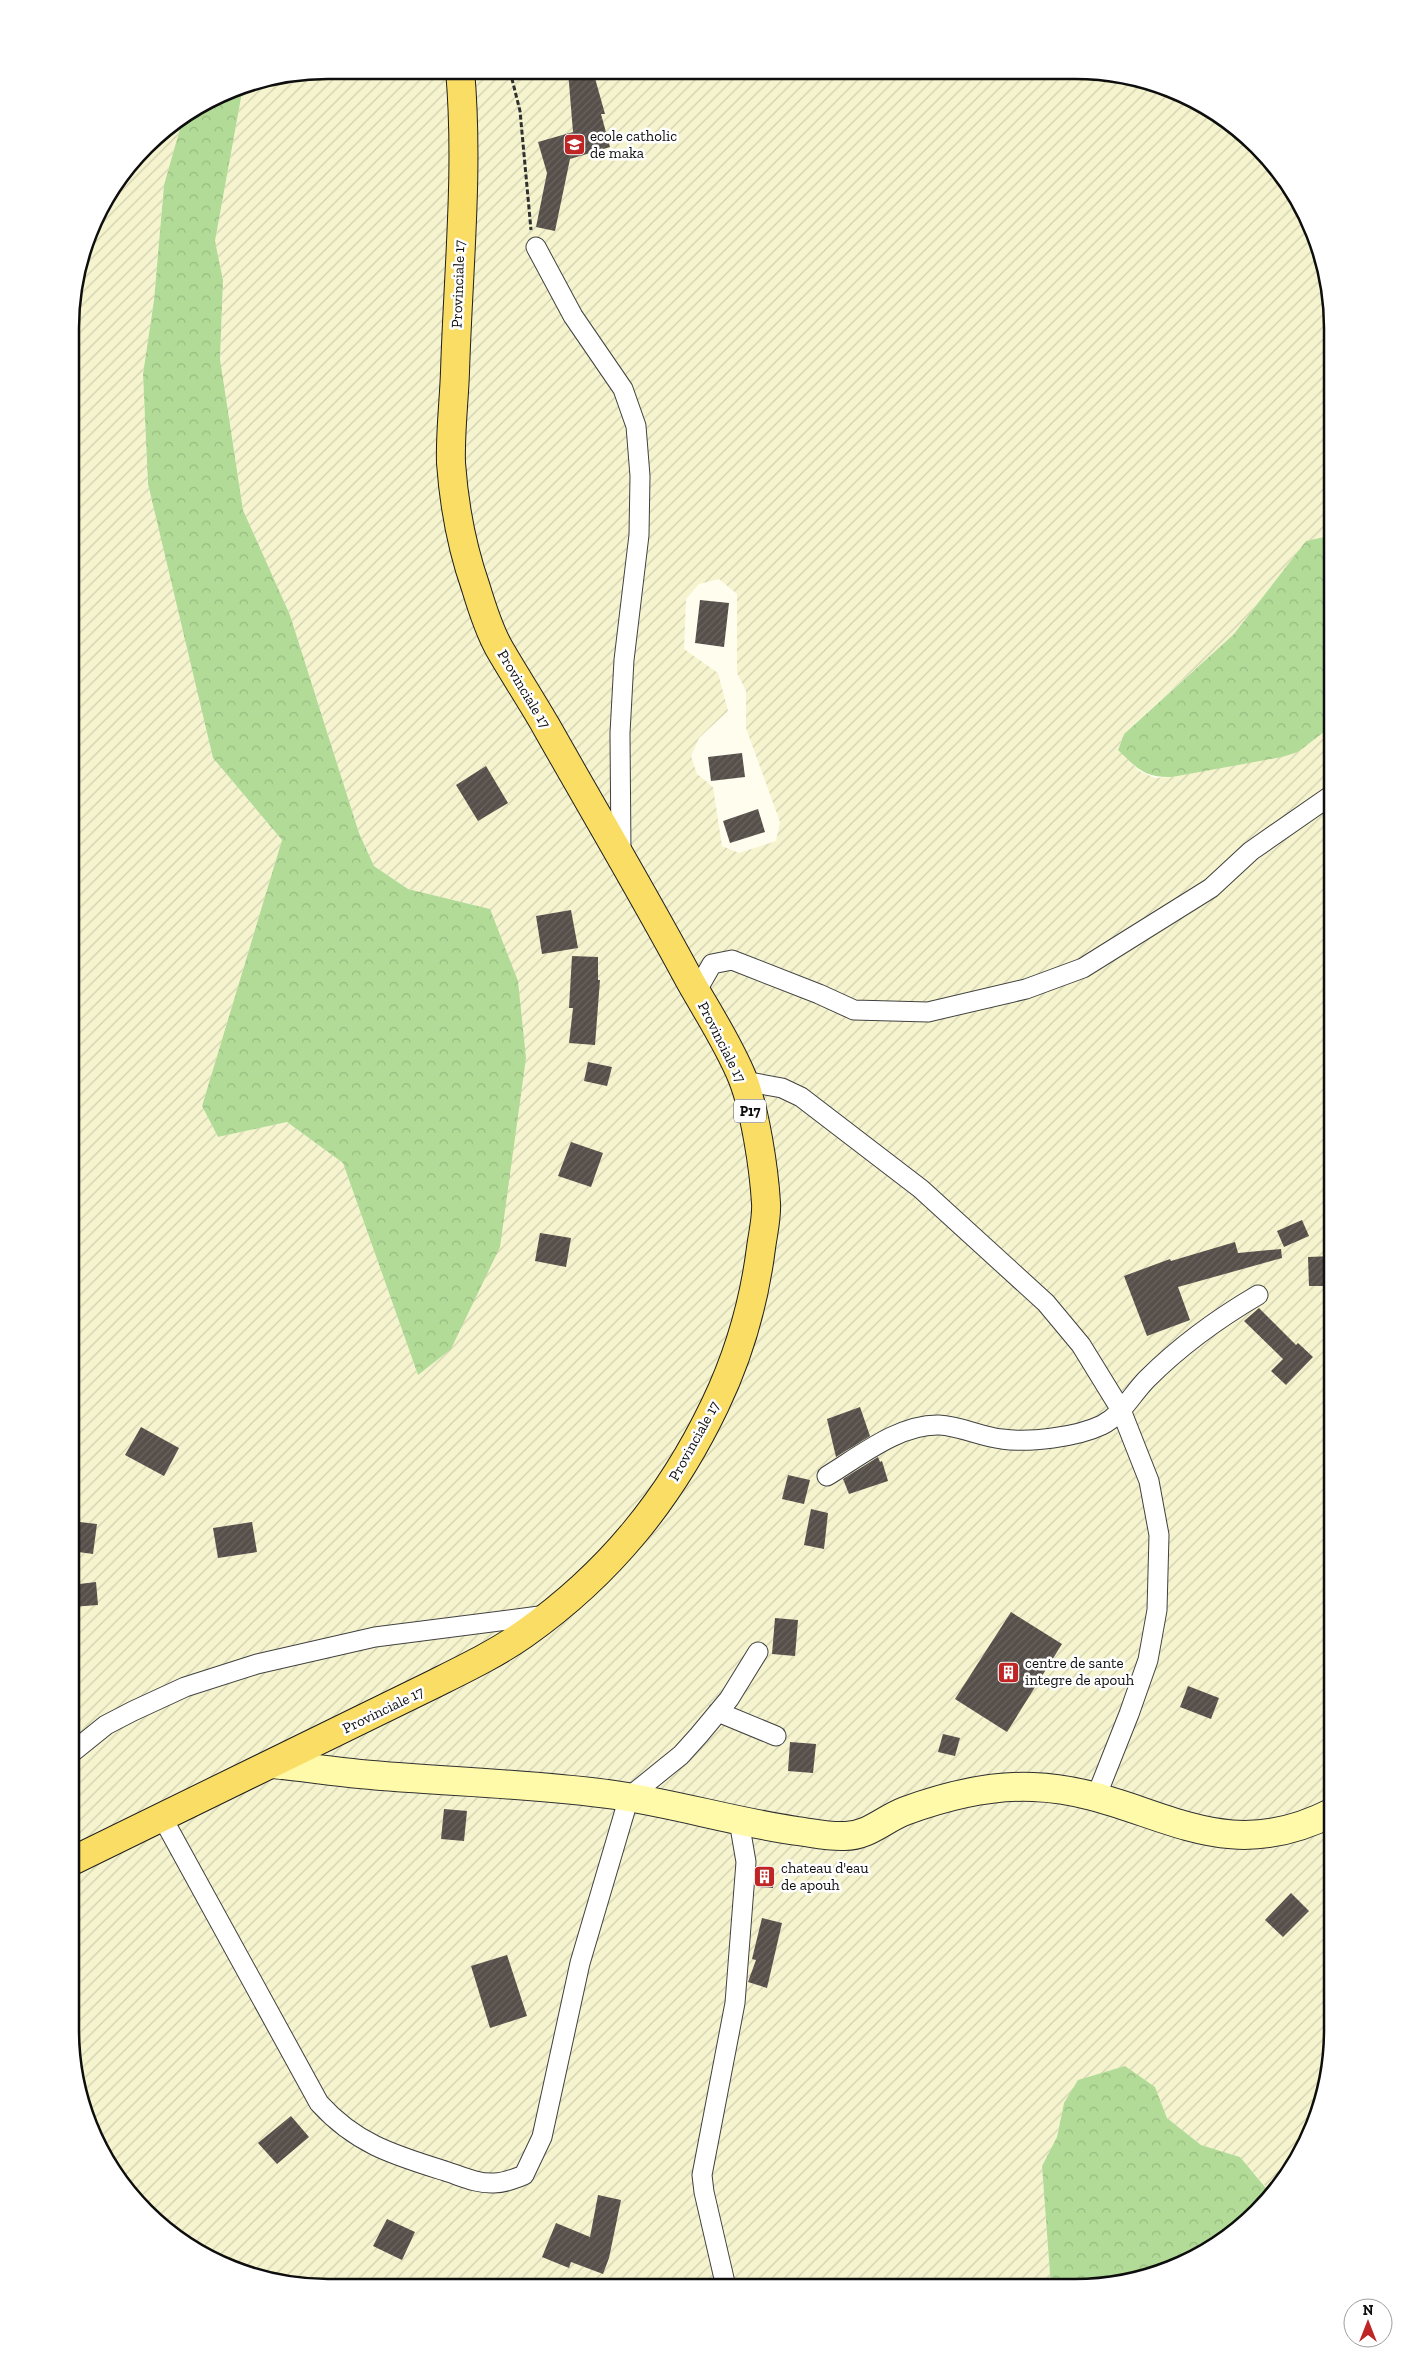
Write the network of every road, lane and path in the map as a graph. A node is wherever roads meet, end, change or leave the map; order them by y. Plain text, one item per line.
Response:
1 (461, 79) edge
2 (512, 79) edge
3 (536, 247) joint
4 (1324, 800) edge
5 (621, 855) junction
6 (696, 992) junction
7 (744, 1081) junction
8 (1258, 1295) dead end
9 (1121, 1410) junction
10 (827, 1476) dead end
11 (549, 1614) junction
12 (758, 1652) dead end
13 (718, 1712) junction
14 (776, 1736) dead end
15 (79, 1747) edge
16 (273, 1764) junction
17 (1096, 1797) junction
18 (629, 1798) junction
19 (1324, 1816) edge
20 (162, 1817) junction
21 (739, 1821) junction
22 (79, 1858) edge
23 (724, 2279) edge

1 - 5 main road, Provinciale 17 / P17
2 - 3 path
3 - 5 street
4 - 6 street
5 - 6 main road, Provinciale 17 / P17
6 - 7 main road, Provinciale 17 / P17
7 - 9 street
7 - 11 main road, Provinciale 17 / P17
8 - 9 street
9 - 10 street
9 - 17 street
11 - 15 street
11 - 16 main road, Provinciale 17 / P17
12 - 13 street
13 - 14 street
13 - 18 street
16 - 18 street
16 - 20 main road, Provinciale 17 / P17
17 - 19 street
17 - 21 street
18 - 20 street
18 - 21 street
20 - 22 main road, Provinciale 17 / P17
21 - 23 street

